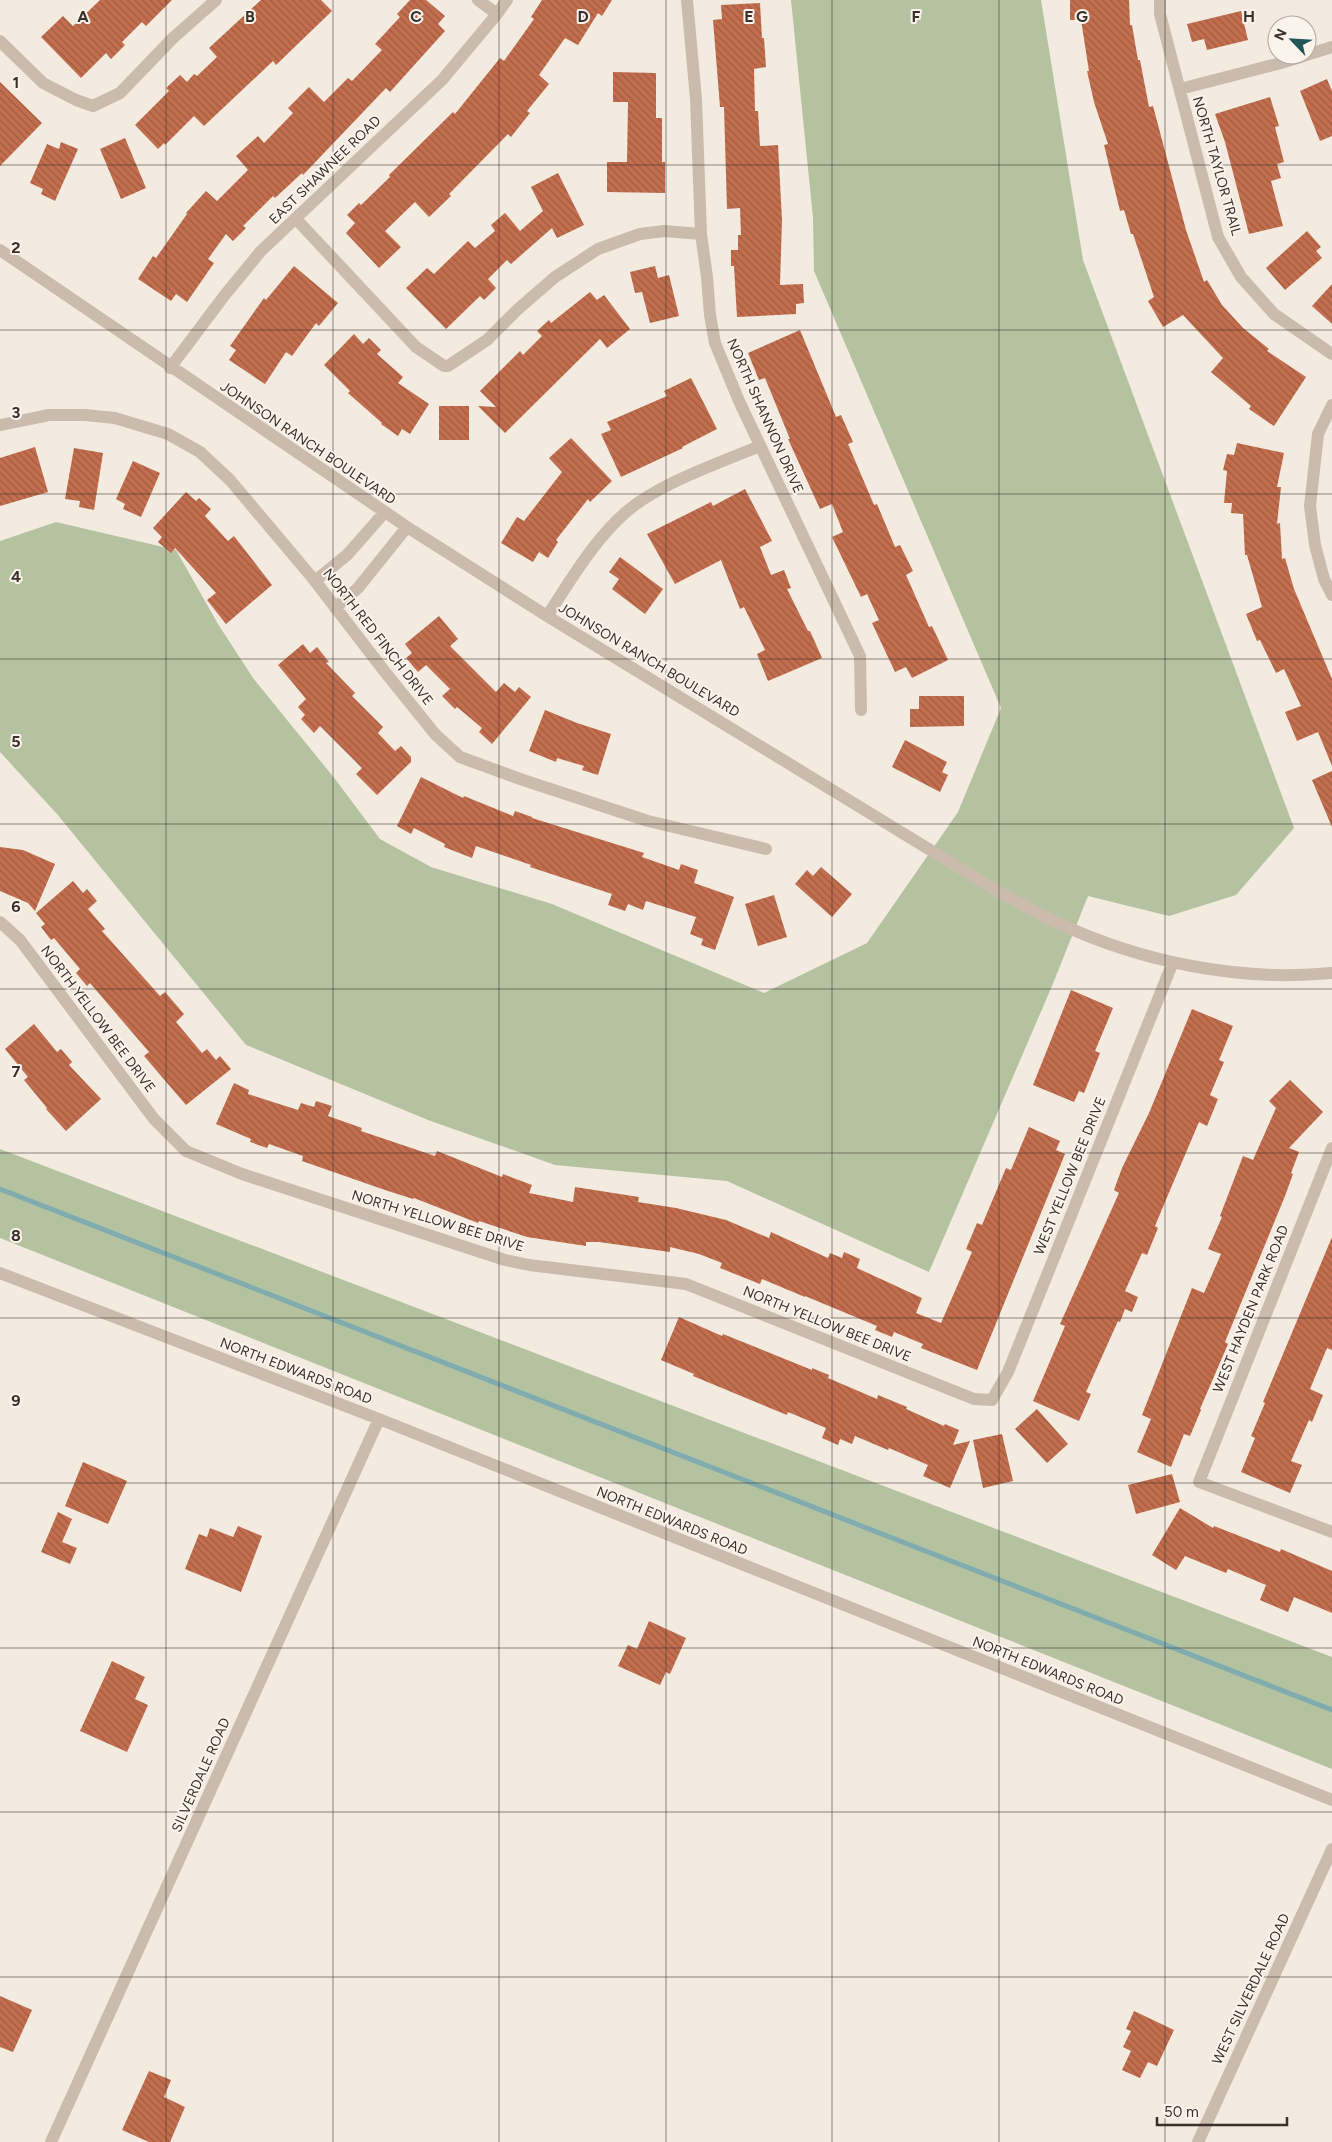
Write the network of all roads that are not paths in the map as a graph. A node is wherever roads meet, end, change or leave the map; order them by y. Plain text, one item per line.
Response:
1 (216, 0) edge
2 (478, 0) edge
3 (507, 0) edge
4 (687, 0) edge
5 (1160, 0) edge
6 (497, 14) junction
7 (0, 41) edge
8 (1332, 47) edge
9 (1180, 89) junction
10 (296, 219) junction
11 (701, 234) junction
12 (0, 250) edge
13 (1332, 354) edge
14 (170, 368) junction
15 (1332, 405) edge
16 (0, 425) edge
17 (760, 446) junction
18 (384, 513) junction
19 (407, 527) junction
20 (315, 581) junction
21 (1332, 595) edge
22 (335, 608) junction
23 (548, 616) junction
24 (861, 710) dead end
25 (766, 849) dead end
26 (0, 922) edge
27 (1173, 962) junction
28 (1332, 973) edge
29 (1332, 1148) edge
30 (0, 1273) edge
31 (992, 1400) joint
32 (379, 1420) junction
33 (1332, 1532) edge
34 (1332, 1800) edge
35 (1332, 1849) edge
36 (51, 2142) edge
37 (1198, 2142) edge

1 - 7 street
2 - 6 street
3 - 6 street, EAST SHAWNEE ROAD
4 - 11 street, NORTH SHANNON DRIVE
5 - 9 street, NORTH TAYLOR TRAIL
6 - 10 street, EAST SHAWNEE ROAD
8 - 9 street
9 - 13 street, NORTH TAYLOR TRAIL
10 - 11 street
10 - 14 street, EAST SHAWNEE ROAD
11 - 17 street, NORTH SHANNON DRIVE
12 - 14 street, JOHNSON RANCH BOULEVARD
14 - 18 street, JOHNSON RANCH BOULEVARD
15 - 21 street
16 - 20 street, NORTH RED FINCH DRIVE
17 - 23 street
17 - 24 street, NORTH SHANNON DRIVE
18 - 19 street, JOHNSON RANCH BOULEVARD
18 - 20 street
19 - 22 street
19 - 23 street, JOHNSON RANCH BOULEVARD
20 - 22 street, NORTH RED FINCH DRIVE
22 - 25 street, NORTH RED FINCH DRIVE
23 - 27 street, JOHNSON RANCH BOULEVARD
26 - 31 street, NORTH YELLOW BEE DRIVE
27 - 28 street, JOHNSON RANCH BOULEVARD
27 - 31 street, WEST YELLOW BEE DRIVE
29 - 33 street, WEST HAYDEN PARK ROAD
30 - 32 street, NORTH EDWARDS ROAD
32 - 34 street, NORTH EDWARDS ROAD
32 - 36 street, SILVERDALE ROAD
35 - 37 street, WEST SILVERDALE ROAD

